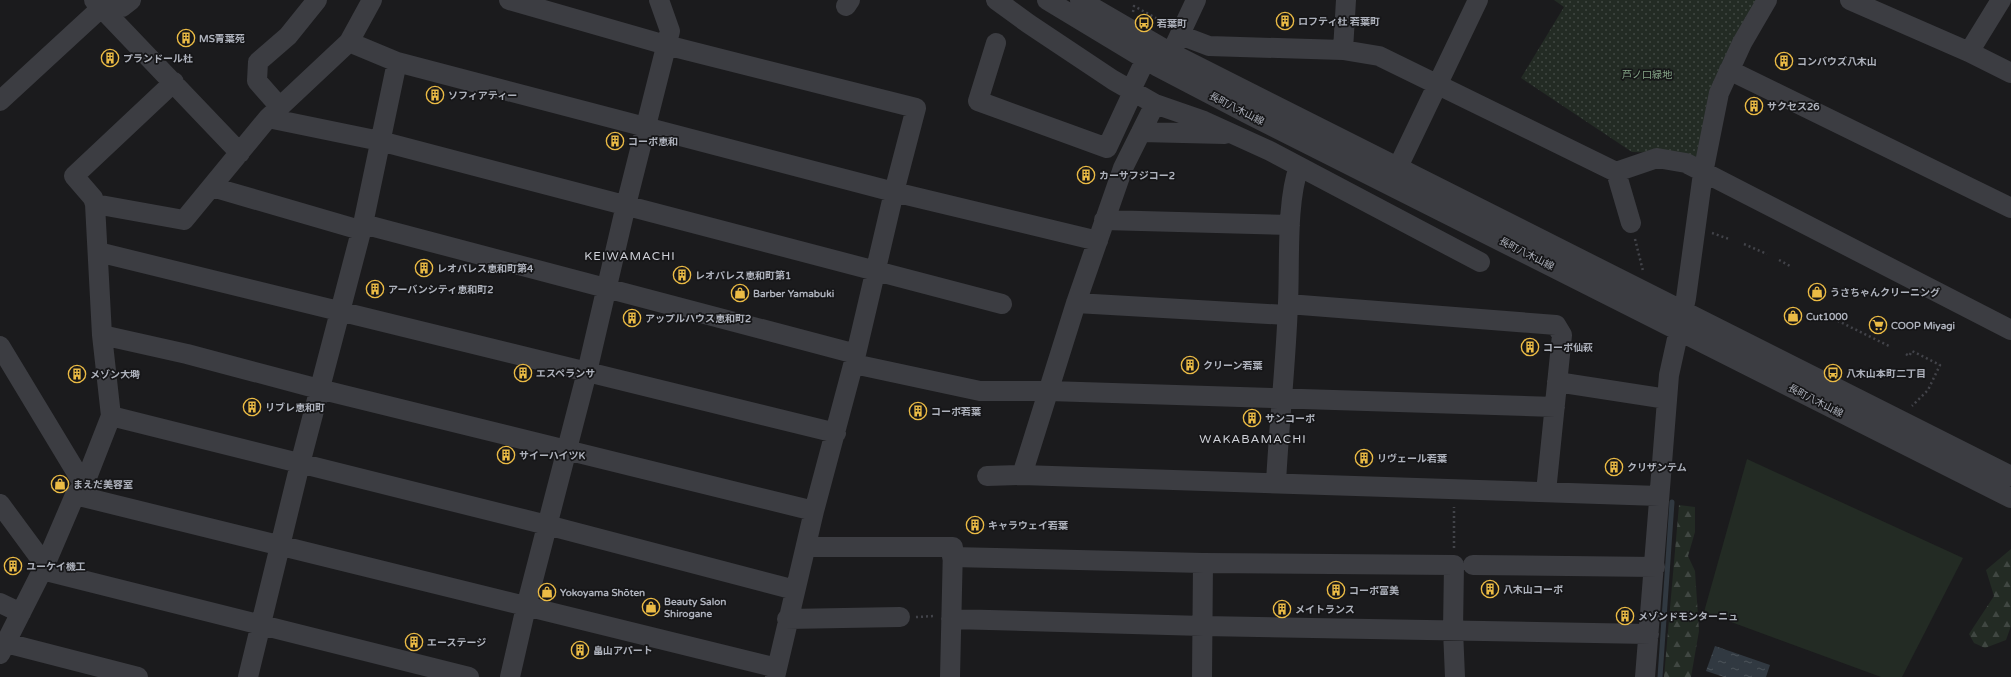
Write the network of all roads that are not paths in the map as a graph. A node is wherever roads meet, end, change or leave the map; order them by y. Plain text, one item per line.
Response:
1 (130, 0) edge
2 (317, 0) edge
3 (372, 0) edge
4 (509, 0) edge
5 (659, 0) edge
6 (996, 0) edge
7 (1047, 0) edge
8 (1080, 0) edge
9 (1196, 0) edge
10 (1346, 0) edge
11 (1478, 0) edge
12 (1768, 0) edge
13 (1850, 0) edge
14 (2001, 0) edge
15 (98, 4) edge
16 (1159, 30) road end
17 (1180, 34) junction
18 (349, 42) junction
19 (996, 43) dead end
20 (666, 45) junction
21 (1343, 50) junction
22 (1969, 52) junction
23 (1171, 53) junction
24 (397, 62) junction
25 (1729, 70) junction
26 (2011, 73) edge
27 (174, 82) junction
28 (1438, 85) junction
29 (1133, 88) junction
30 (0, 101) edge
31 (1155, 104) junction
32 (274, 112) junction
33 (646, 127) junction
34 (1141, 132) junction
35 (1233, 134) junction
36 (380, 141) junction
37 (240, 153) junction
38 (1299, 167) junction
39 (1398, 168) junction
40 (1616, 172) junction
41 (1703, 173) junction
42 (212, 187) junction
43 (894, 192) junction
44 (95, 204) junction
45 (626, 205) junction
46 (2011, 208) edge
47 (1104, 220) junction
48 (1631, 223) road end
49 (1290, 225) junction
50 (362, 227) junction
51 (1098, 241) junction
52 (98, 252) junction
53 (1480, 262) dead end
54 (877, 271) junction
55 (606, 288) junction
56 (1076, 303) junction
57 (1002, 304) dead end
58 (1288, 309) junction
59 (1683, 311) junction
60 (339, 313) junction
61 (2011, 330) edge
62 (1679, 332) junction
63 (102, 336) junction
64 (0, 346) edge
65 (855, 359) junction
66 (587, 372) junction
67 (1557, 382) junction
68 (319, 389) junction
69 (1049, 391) junction
70 (1281, 399) junction
71 (1667, 399) junction
72 (1555, 407) junction
73 (111, 416) junction
74 (836, 433) junction
75 (566, 450) junction
76 (300, 464) junction
77 (1022, 475) junction
78 (986, 476) dead end
79 (2011, 476) edge
80 (1276, 483) junction
81 (80, 490) junction
82 (1546, 492) junction
83 (1659, 496) junction
84 (2011, 498) edge
85 (0, 504) edge
86 (814, 511) junction
87 (547, 525) junction
88 (280, 545) junction
89 (806, 547) junction
90 (952, 557) junction
91 (1203, 563) junction
92 (1463, 565) junction
93 (1655, 567) junction
94 (43, 568) junction
95 (795, 590) junction
96 (0, 603) edge
97 (526, 607) junction
98 (21, 612) junction
99 (900, 617) road end
100 (951, 617) junction
101 (787, 620) junction
102 (261, 626) junction
103 (1203, 626) junction
104 (1453, 630) junction
105 (1649, 634) junction
106 (3, 649) edge
107 (776, 672) edge
108 (138, 677) edge
109 (248, 677) edge
110 (470, 677) edge
111 (510, 677) edge
112 (950, 677) edge
113 (1202, 677) edge
114 (1455, 677) edge
115 (1645, 677) edge

1 - 15 street
2 - 32 street
3 - 18 street
4 - 20 street
5 - 20 street
6 - 29 street
7 - 62 street, 長町八木山線
8 - 23 street
9 - 17 street
10 - 21 street
11 - 28 street
12 - 25 street
13 - 22 street
14 - 22 street
15 - 27 street
15 - 30 street
16 - 29 street
17 - 21 street
17 - 23 street
18 - 24 street
18 - 32 street
19 - 29 street
20 - 33 street
20 - 43 street
21 - 28 street
22 - 26 street
23 - 39 street
24 - 33 street
24 - 36 street
25 - 41 street
25 - 46 street
27 - 37 street
27 - 44 street
28 - 39 street
28 - 40 street
29 - 31 street
31 - 34 street
31 - 35 street
32 - 36 street
32 - 37 street
33 - 43 street
33 - 45 street
34 - 35 street
34 - 47 street
35 - 38 street
36 - 45 street
36 - 50 street
37 - 42 street
38 - 49 street
38 - 53 street
39 - 59 street
40 - 41 street
40 - 48 street
41 - 59 street
41 - 61 street
42 - 44 street
42 - 50 street
43 - 51 street
43 - 54 street
44 - 52 street
45 - 54 street
45 - 55 street
47 - 49 street
47 - 51 street
49 - 58 street
50 - 55 street
50 - 60 street
51 - 56 street
52 - 60 street
52 - 63 street
54 - 57 street
54 - 65 street
55 - 65 street
55 - 66 street
56 - 58 street
56 - 69 street
58 - 67 street
58 - 70 street
59 - 62 street
59 - 79 street
60 - 66 street
60 - 68 street
62 - 71 street
62 - 84 street, 長町八木山線
63 - 68 street
63 - 73 street
64 - 81 street
65 - 69 street
65 - 74 street
66 - 74 street
66 - 75 street
67 - 71 street
67 - 72 street
68 - 75 street
68 - 76 street
69 - 70 street
69 - 77 street
70 - 72 street
70 - 80 street
71 - 83 street
72 - 82 street
73 - 76 street
73 - 81 street
74 - 86 street
75 - 86 street
75 - 87 street
76 - 87 street
76 - 88 street
77 - 78 street
77 - 80 street
80 - 82 street
81 - 88 street
81 - 94 street
82 - 83 street
83 - 93 street
85 - 94 street
86 - 89 street
87 - 95 street
87 - 97 street
88 - 97 street
88 - 102 street
89 - 90 street
89 - 95 street
90 - 91 street
90 - 100 street
91 - 92 street
91 - 103 street
92 - 93 street
92 - 104 street
93 - 105 street
94 - 98 street
94 - 102 street
95 - 101 street
96 - 98 street
97 - 107 street
97 - 111 street
98 - 106 street
99 - 101 street
100 - 103 street
100 - 112 street
101 - 107 street
102 - 109 street
102 - 110 street
103 - 104 street
103 - 113 street
104 - 105 street
104 - 114 street
105 - 115 street
106 - 108 street

